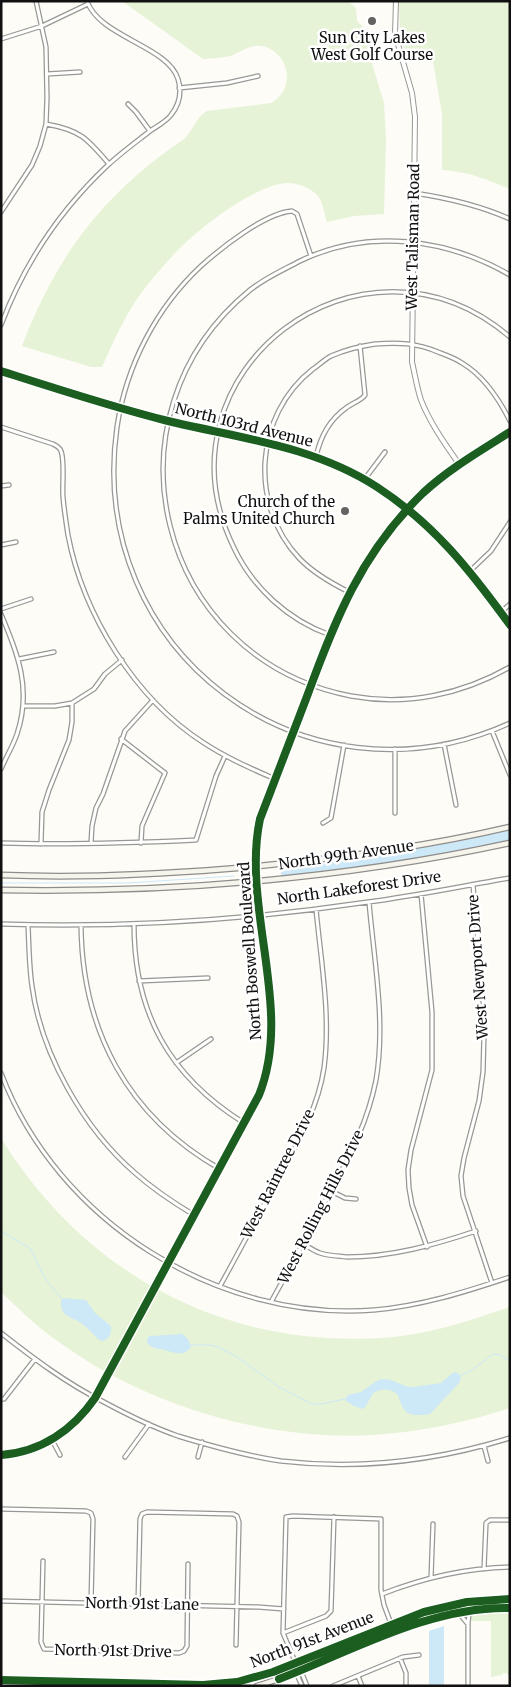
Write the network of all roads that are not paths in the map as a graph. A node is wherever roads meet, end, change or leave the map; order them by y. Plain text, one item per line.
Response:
1 (36, 1) edge
2 (396, 1) edge
3 (88, 3) edge
4 (42, 26) junction
5 (1, 39) edge
6 (80, 72) dead end
7 (47, 74) junction
8 (258, 76) dead end
9 (179, 88) junction
10 (128, 104) dead end
11 (46, 124) junction
12 (150, 131) junction
13 (109, 164) junction
14 (413, 192) junction
15 (1, 212) edge
16 (510, 219) edge
17 (412, 241) junction
18 (312, 256) junction
19 (510, 275) edge
20 (412, 293) junction
21 (1, 325) edge
22 (510, 337) edge
23 (411, 343) junction
24 (360, 346) junction
25 (1, 371) edge
26 (120, 409) junction
27 (168, 421) junction
28 (510, 421) edge
29 (1, 427) edge
30 (218, 432) junction
31 (510, 432) edge
32 (267, 443) junction
33 (385, 452) dead end
34 (316, 457) junction
35 (460, 464) junction
36 (364, 480) junction
37 (9, 485) dead end
38 (1, 486) edge
39 (408, 510) junction
40 (510, 522) edge
41 (16, 542) dead end
42 (1, 545) edge
43 (470, 571) junction
44 (349, 592) junction
45 (31, 599) dead end
46 (510, 604) edge
47 (1, 609) edge
48 (500, 612) junction
49 (1, 614) edge
50 (510, 625) edge
51 (330, 635) junction
52 (54, 652) dead end
53 (19, 659) junction
54 (122, 660) junction
55 (510, 667) edge
56 (311, 686) junction
57 (153, 700) junction
58 (72, 704) junction
59 (23, 706) junction
60 (510, 723) edge
61 (492, 731) junction
62 (294, 732) junction
63 (121, 739) junction
64 (444, 744) junction
65 (344, 745) junction
66 (395, 749) junction
67 (225, 756) junction
68 (1, 769) edge
69 (510, 774) edge
70 (275, 779) junction
71 (456, 805) dead end
72 (395, 813) dead end
73 (323, 823) dead end
74 (510, 827) edge
75 (141, 842) junction
76 (1, 843) edge
77 (91, 843) junction
78 (510, 843) edge
79 (41, 844) junction
80 (257, 866) junction
81 (1, 875) edge
82 (510, 878) edge
83 (258, 882) junction
84 (473, 885) junction
85 (1, 890) edge
86 (421, 894) junction
87 (369, 902) junction
88 (316, 909) junction
89 (260, 915) junction
90 (1, 924) edge
91 (134, 924) junction
92 (28, 925) junction
93 (81, 925) junction
94 (208, 978) dead end
95 (139, 981) junction
96 (211, 1039) dead end
97 (176, 1063) junction
98 (1, 1073) edge
99 (245, 1123) junction
100 (220, 1169) junction
101 (331, 1191) junction
102 (356, 1199) dead end
103 (195, 1216) junction
104 (476, 1231) junction
105 (303, 1244) junction
106 (427, 1247) junction
107 (169, 1263) junction
108 (510, 1277) edge
109 (492, 1282) junction
110 (220, 1286) junction
111 (271, 1302) junction
112 (1, 1333) edge
113 (35, 1359) junction
114 (96, 1398) junction
115 (1, 1399) edge
116 (149, 1424) junction
117 (510, 1438) edge
118 (52, 1440) junction
119 (202, 1442) junction
120 (484, 1446) junction
121 (1, 1455) edge
122 (60, 1455) dead end
123 (125, 1457) dead end
124 (198, 1458) dead end
125 (488, 1461) dead end
126 (1, 1509) edge
127 (334, 1517) junction
128 (510, 1520) edge
129 (433, 1524) dead end
130 (42, 1561) dead end
131 (188, 1564) dead end
132 (510, 1568) edge
133 (484, 1569) junction
134 (431, 1578) junction
135 (382, 1594) junction
136 (510, 1599) edge
137 (1, 1601) edge
138 (42, 1602) junction
139 (467, 1602) junction
140 (92, 1603) junction
141 (138, 1604) junction
142 (460, 1604) junction
143 (187, 1605) junction
144 (237, 1606) junction
145 (284, 1608) junction
146 (510, 1608) edge
147 (469, 1611) junction
148 (461, 1612) junction
149 (468, 1623) junction
150 (391, 1624) junction
151 (394, 1632) junction
152 (284, 1633) junction
153 (236, 1645) dead end
154 (419, 1655) dead end
155 (400, 1658) junction
156 (295, 1663) junction
157 (298, 1671) junction
158 (358, 1676) junction
159 (1, 1680) edge
160 (59, 1684) edge
161 (206, 1685) edge
162 (257, 1686) edge
163 (302, 1686) edge
164 (307, 1686) edge
165 (333, 1686) edge
166 (362, 1686) edge
167 (406, 1686) edge
168 (468, 1686) edge

1 - 4 street
2 - 14 street, West Talisman Road
3 - 4 street
3 - 9 street
4 - 5 street
4 - 7 street
6 - 7 street
7 - 11 street
8 - 9 street
9 - 12 street
10 - 12 street
11 - 13 street
11 - 15 street
12 - 13 street
13 - 21 street
14 - 16 street
14 - 17 street, West Talisman Road
17 - 18 street
17 - 19 street
17 - 20 street, West Talisman Road
18 - 26 street
18 - 27 street
20 - 22 street
20 - 23 street, West Talisman Road
20 - 30 street
23 - 24 street
23 - 28 street
23 - 35 street, West Talisman Road
24 - 32 street
24 - 34 street
25 - 26 street, North 103rd Avenue
26 - 27 street, North 103rd Avenue
26 - 62 street
27 - 30 street, North 103rd Avenue
27 - 56 street
29 - 54 street
30 - 32 street, North 103rd Avenue
30 - 51 street
31 - 35 street, North Boswell Boulevard
32 - 34 street, North 103rd Avenue
32 - 44 street
33 - 36 street
34 - 36 street, North 103rd Avenue
35 - 39 street, North Boswell Boulevard
36 - 39 street, North 103rd Avenue
37 - 38 street
39 - 43 street, North 103rd Avenue
39 - 44 street, North Boswell Boulevard
40 - 43 street
41 - 42 street
43 - 48 street, North 103rd Avenue
44 - 51 street, North Boswell Boulevard
45 - 47 street
46 - 48 street
48 - 50 street, North 103rd Avenue
49 - 53 street
51 - 56 street, North Boswell Boulevard
52 - 53 street
53 - 59 street
54 - 57 street
54 - 58 street
55 - 56 street
56 - 62 street, North Boswell Boulevard
57 - 63 street
57 - 67 street
58 - 59 street
58 - 79 street
59 - 68 street
60 - 61 street
61 - 64 street
61 - 69 street
62 - 65 street
62 - 70 street, North Boswell Boulevard
63 - 75 street
63 - 77 street
64 - 66 street
64 - 71 street
65 - 66 street
65 - 73 street
66 - 72 street
67 - 70 street
67 - 75 street
70 - 80 street, North Boswell Boulevard
74 - 80 main road, North 99th Avenue
75 - 77 street
76 - 79 street
77 - 79 street
78 - 83 main road, North 99th Avenue
80 - 81 main road, North 99th Avenue
80 - 83 street, North Boswell Boulevard
82 - 84 street, North Lakeforest Drive
83 - 85 main road, North 99th Avenue
83 - 89 street, North Boswell Boulevard
84 - 86 street, North Lakeforest Drive
84 - 104 street, West Newport Drive
86 - 87 street, North Lakeforest Drive
86 - 106 street
87 - 88 street, North Lakeforest Drive
87 - 101 street, West Rolling Hills Drive
88 - 89 street, North Lakeforest Drive
88 - 110 street, West Raintree Drive
89 - 91 street, North Lakeforest Drive
89 - 99 street, North Boswell Boulevard
90 - 92 street, North Lakeforest Drive
91 - 93 street, North Lakeforest Drive
91 - 95 street
92 - 93 street, North Lakeforest Drive
92 - 103 street
93 - 100 street
94 - 95 street
95 - 97 street
96 - 97 street
97 - 99 street
98 - 107 street
99 - 100 street, North Boswell Boulevard
100 - 103 street, North Boswell Boulevard
101 - 102 street
101 - 105 street, West Rolling Hills Drive
103 - 107 street, North Boswell Boulevard
104 - 106 street
104 - 109 street, West Newport Drive
105 - 106 street
105 - 111 street, West Rolling Hills Drive
107 - 110 street
107 - 114 street, North Boswell Boulevard
108 - 109 street
109 - 111 street
110 - 111 street
112 - 113 street
113 - 114 street
113 - 115 street
114 - 116 street
114 - 118 street, North Boswell Boulevard
116 - 119 street
116 - 123 street
117 - 120 street
118 - 121 street, North Boswell Boulevard
118 - 122 street
119 - 120 street
119 - 124 street
120 - 125 street
126 - 140 street
127 - 135 street
127 - 145 street
127 - 152 street
128 - 133 street
129 - 134 street
130 - 138 street
131 - 143 street
132 - 133 street
133 - 134 street
134 - 135 street
135 - 150 street
136 - 139 main road, North 91st Avenue
137 - 138 street, North 91st Lane
138 - 140 street, North 91st Lane
138 - 143 street, North 91st Drive
139 - 142 main road, North 91st Avenue
139 - 147 street
140 - 141 street, North 91st Lane
141 - 143 street, North 91st Lane
141 - 144 street
142 - 148 street
142 - 150 main road, North 91st Avenue
143 - 144 street, North 91st Lane
144 - 145 street, North 91st Lane
144 - 153 street
145 - 152 street
146 - 147 main road, North 91st Avenue
147 - 148 main road, North 91st Avenue
147 - 149 street
148 - 149 street
148 - 151 main road, North 91st Avenue
149 - 168 street
150 - 151 street
150 - 156 main road, North 91st Avenue
151 - 157 main road, North 91st Avenue
152 - 156 street
154 - 155 street
155 - 158 street
155 - 167 street
156 - 157 street
156 - 161 main road, North 91st Avenue
157 - 162 main road, North 91st Avenue
157 - 163 street
157 - 164 street
158 - 165 street
158 - 166 street
159 - 160 main road, North 91st Avenue
160 - 161 main road, North 91st Avenue

